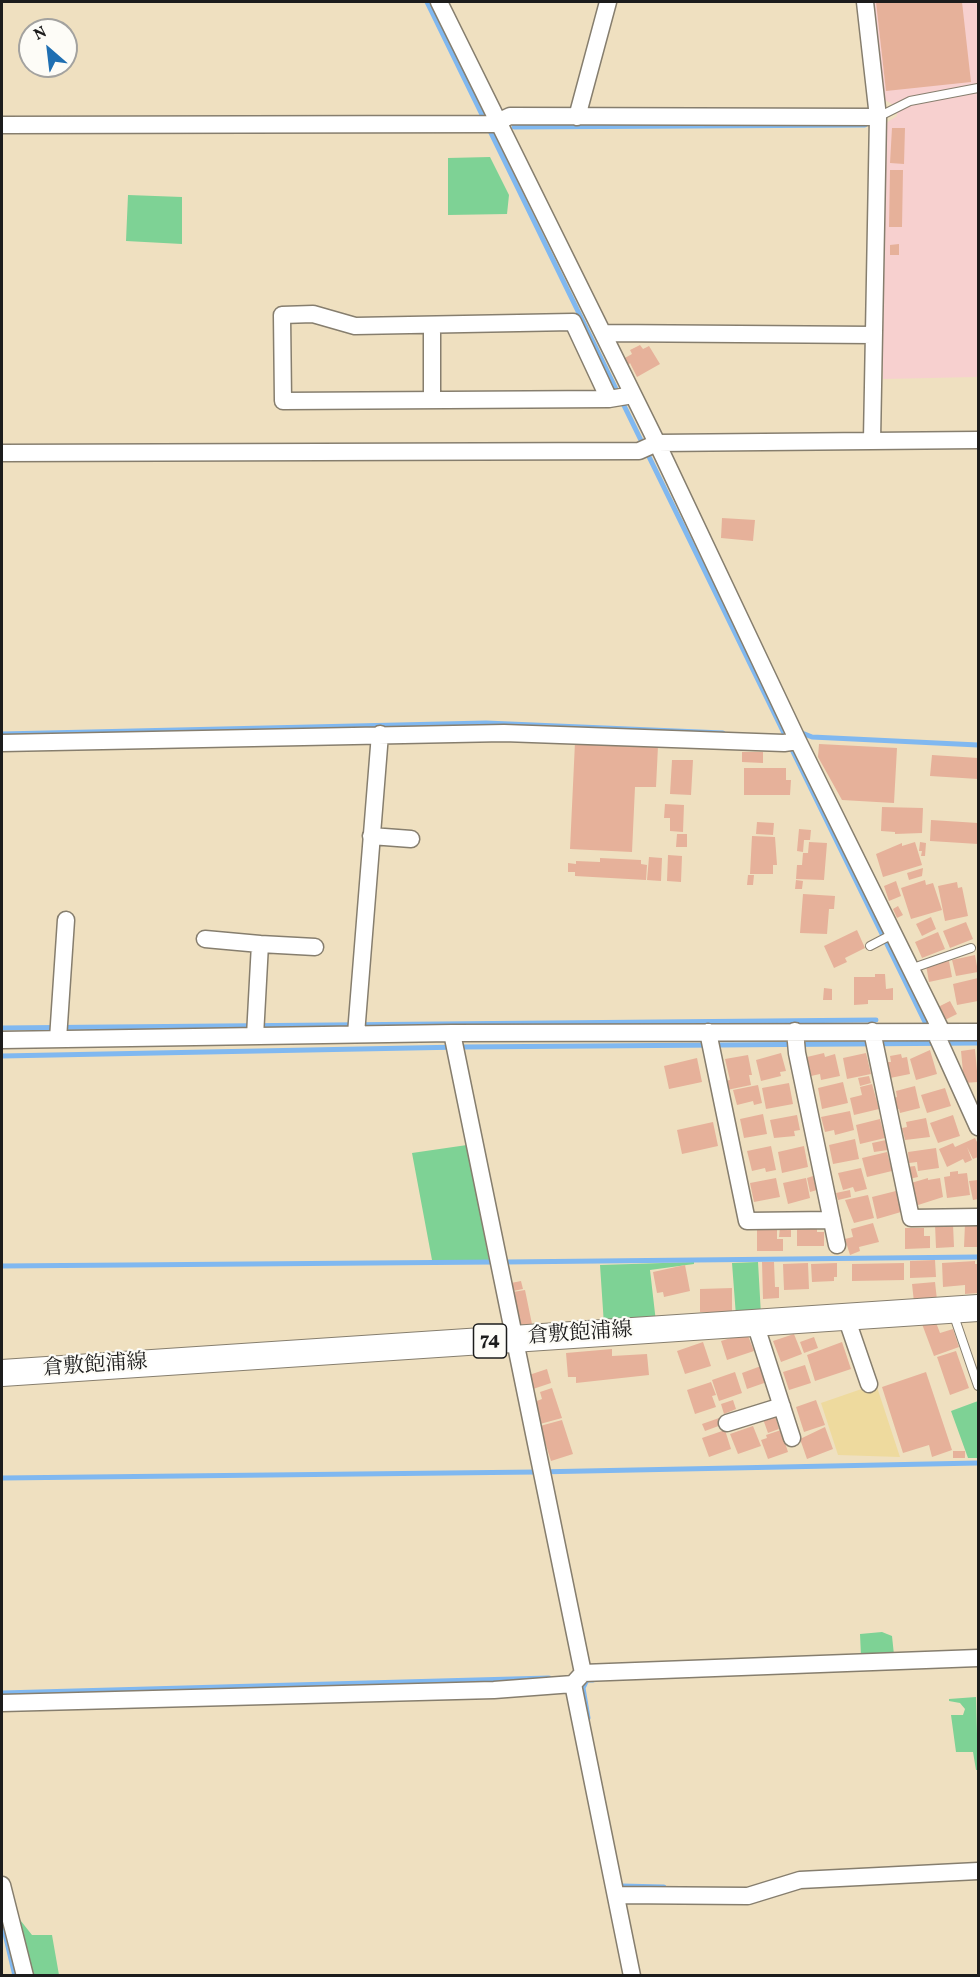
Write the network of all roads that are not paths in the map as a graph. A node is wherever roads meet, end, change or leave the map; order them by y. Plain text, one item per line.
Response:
1 (439, 2) edge
2 (608, 2) edge
3 (865, 2) edge
4 (978, 88) edge
5 (577, 117) junction
6 (878, 117) junction
7 (490, 123) junction
8 (2, 125) edge
9 (432, 325) junction
10 (603, 333) junction
11 (874, 334) junction
12 (621, 397) junction
13 (432, 400) junction
14 (872, 440) junction
15 (978, 440) edge
16 (648, 447) junction
17 (2, 453) edge
18 (380, 734) junction
19 (792, 736) junction
20 (2, 743) edge
21 (370, 836) junction
22 (411, 838) dead end
23 (66, 920) dead end
24 (205, 939) dead end
25 (260, 944) junction
26 (315, 947) dead end
27 (971, 948) dead end
28 (909, 969) junction
29 (356, 1027) junction
30 (255, 1029) junction
31 (58, 1032) junction
32 (978, 1032) edge
33 (939, 1039) junction
34 (2, 1040) edge
35 (873, 1040) junction
36 (709, 1041) junction
37 (796, 1042) junction
38 (454, 1043) junction
39 (978, 1127) edge
40 (978, 1216) edge
41 (832, 1220) junction
42 (837, 1245) dead end
43 (978, 1308) edge
44 (952, 1309) junction
45 (846, 1317) junction
46 (755, 1323) junction
47 (516, 1339) junction
48 (2, 1373) edge
49 (869, 1384) dead end
50 (978, 1386) edge
51 (782, 1406) junction
52 (727, 1423) dead end
53 (792, 1438) dead end
54 (978, 1658) edge
55 (578, 1679) junction
56 (2, 1703) edge
57 (978, 1870) edge
58 (2, 1885) edge
59 (620, 1895) junction
60 (25, 1976) edge
61 (632, 1976) edge

1 - 7 street
2 - 5 street
3 - 6 street
4 - 6 lane
5 - 6 street
5 - 7 street
6 - 11 street
7 - 8 street
7 - 10 street
9 - 12 street
9 - 13 street
9 - 13 street
10 - 11 street
10 - 12 street
11 - 14 street
12 - 13 street
12 - 16 street
14 - 15 street
14 - 16 street
16 - 17 street
16 - 19 street
18 - 19 street
18 - 20 street
18 - 21 street
19 - 28 street
21 - 22 street
21 - 29 street
23 - 31 street
24 - 25 street
25 - 26 street
25 - 30 street
27 - 28 lane
28 - 33 street
29 - 30 street
29 - 38 street
30 - 31 street
31 - 34 street
32 - 33 street
33 - 35 street
33 - 39 street
35 - 37 street
35 - 40 street
36 - 37 street
36 - 38 street
36 - 41 street
37 - 41 street
38 - 47 street
41 - 42 street
43 - 44 main road, 倉敷飽浦線 / 74
44 - 45 main road, 倉敷飽浦線 / 74
44 - 50 lane
45 - 46 main road, 倉敷飽浦線 / 74
45 - 49 street
46 - 47 main road, 倉敷飽浦線 / 74
46 - 51 street
47 - 48 main road, 倉敷飽浦線 / 74
47 - 55 street
51 - 52 street
51 - 53 street
54 - 55 street
55 - 56 street
55 - 59 street
57 - 59 street
58 - 60 street
59 - 61 street

